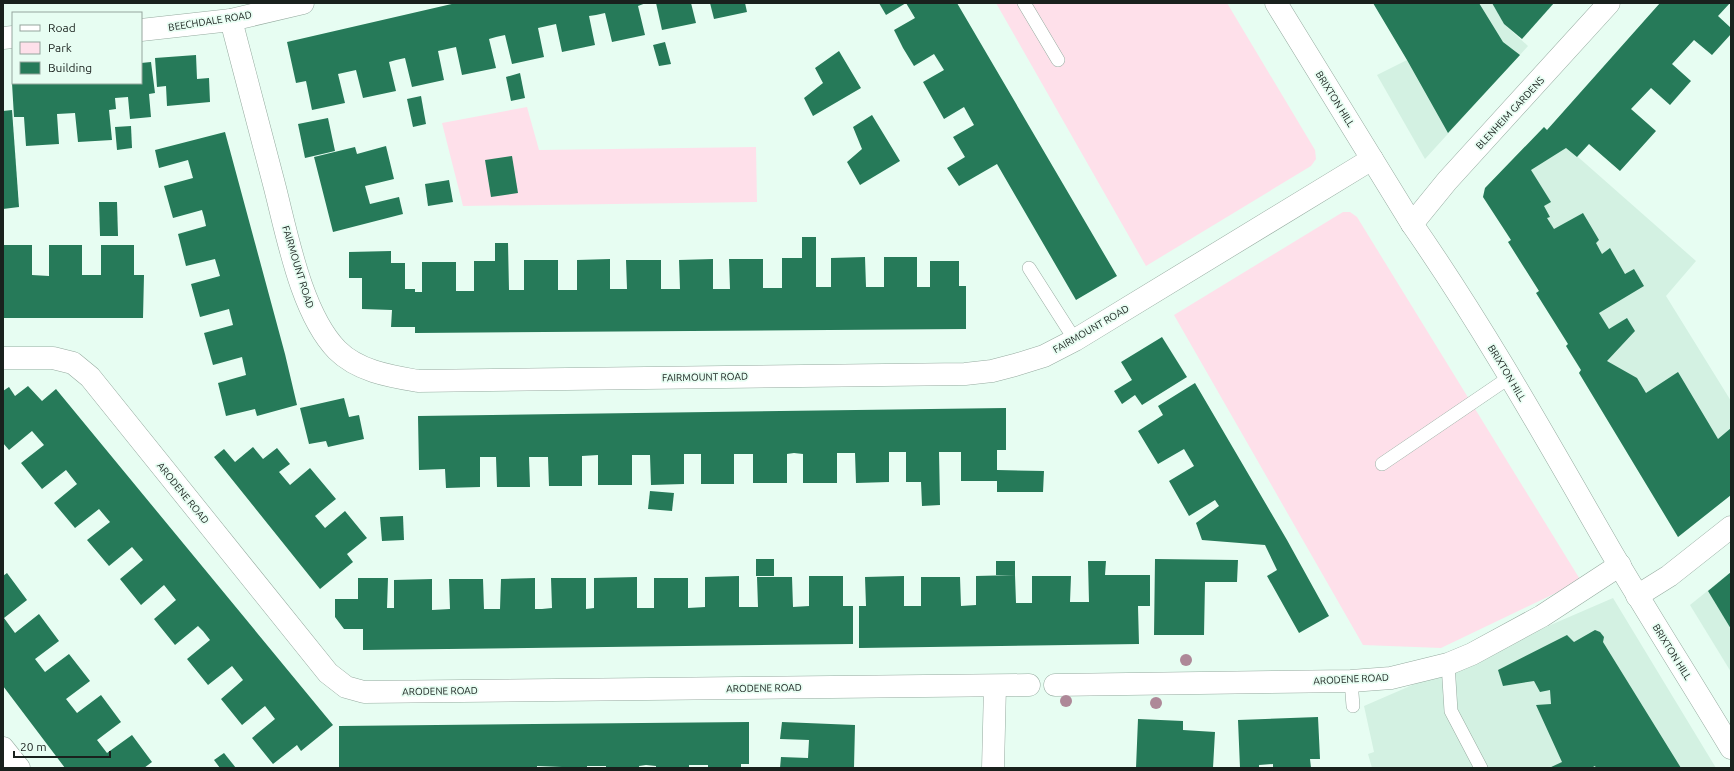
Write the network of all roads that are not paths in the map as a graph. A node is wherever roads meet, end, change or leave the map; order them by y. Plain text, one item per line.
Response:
1 (303, 3) edge
2 (1024, 3) edge
3 (1276, 3) edge
4 (1609, 3) edge
5 (231, 20) junction
6 (142, 30) edge
7 (1058, 60) dead end
8 (1372, 159) junction
9 (1412, 224) junction
10 (1029, 268) dead end
11 (1075, 340) junction
12 (3, 358) edge
13 (1510, 377) junction
14 (1382, 464) dead end
15 (1731, 527) edge
16 (1620, 565) junction
17 (1637, 596) junction
18 (1448, 664) junction
19 (1351, 681) junction
20 (1029, 685) dead end
21 (1055, 685) dead end
22 (995, 686) junction
23 (1353, 706) dead end
24 (3, 748) edge
25 (1731, 748) edge
26 (19, 768) edge
27 (993, 768) edge
28 (1481, 768) edge

1 - 5 main road, BEECHDALE ROAD
2 - 7 lane
3 - 8 main road, BRIXTON HILL
4 - 9 main road, BLENHEIM GARDENS
5 - 6 main road, BEECHDALE ROAD
5 - 11 main road, FAIRMOUNT ROAD
8 - 9 main road, BRIXTON HILL
8 - 11 main road, FAIRMOUNT ROAD
9 - 13 main road, BRIXTON HILL
10 - 11 lane
12 - 22 main road, ARODENE ROAD
13 - 14 lane
13 - 16 main road, BRIXTON HILL
15 - 17 main road
16 - 17 main road, BRIXTON HILL
16 - 18 main road, ARODENE ROAD
17 - 25 main road, BRIXTON HILL
18 - 19 main road, ARODENE ROAD
18 - 28 lane
19 - 21 main road, ARODENE ROAD
19 - 23 lane
20 - 22 main road, ARODENE ROAD
22 - 27 main road
24 - 26 main road

